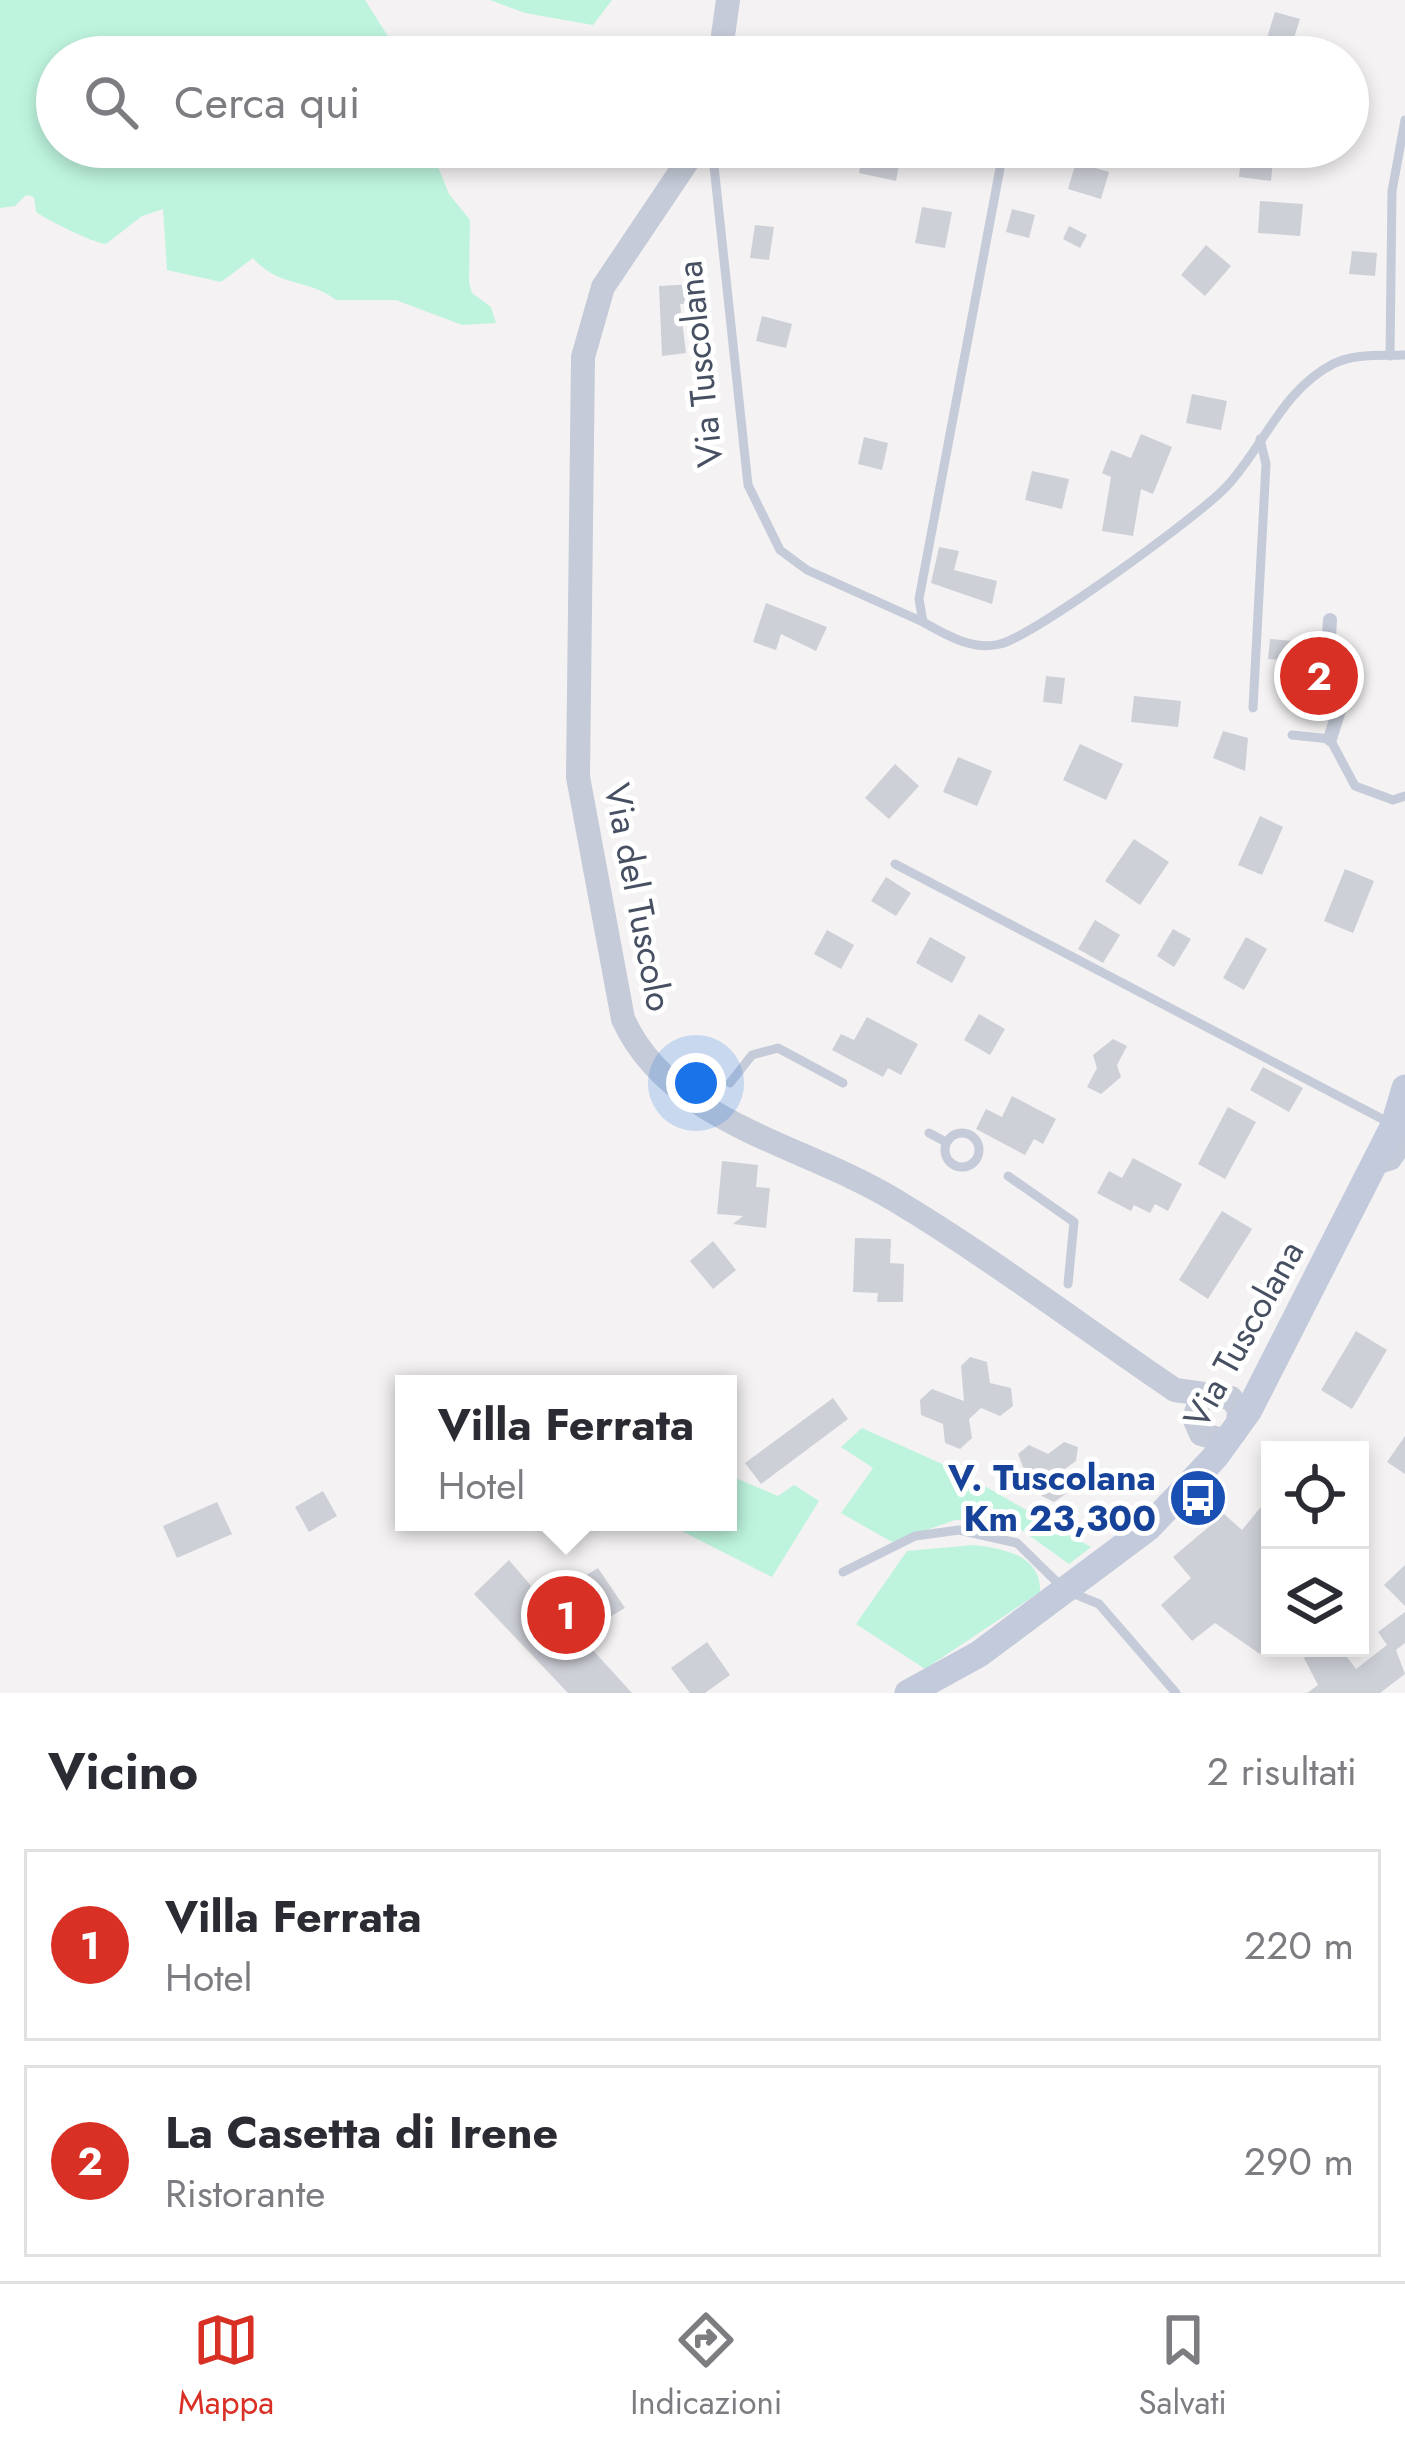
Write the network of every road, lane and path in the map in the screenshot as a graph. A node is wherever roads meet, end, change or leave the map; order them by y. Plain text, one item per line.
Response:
1 (728, 0) edge
2 (723, 36) edge
3 (1405, 120) edge
4 (683, 168) edge
5 (714, 168) edge
6 (1000, 168) edge
7 (1405, 355) edge
8 (1390, 356) junction
9 (1260, 439) junction
10 (1330, 620) dead end
11 (923, 622) junction
12 (1293, 654) dead end
13 (1328, 657) junction
14 (1252, 708) dead end
15 (1292, 735) dead end
16 (1330, 740) junction
17 (1405, 796) edge
18 (895, 864) dead end
19 (730, 1083) dead end
20 (843, 1083) dead end
21 (1405, 1088) edge
22 (929, 1133) dead end
23 (1400, 1133) edge
24 (946, 1142) dead end
25 (1008, 1176) dead end
26 (1068, 1284) dead end
27 (1266, 1377) junction
28 (1175, 1390) junction
29 (1215, 1394) junction
30 (1196, 1425) junction
31 (1236, 1430) junction
32 (1201, 1472) junction
33 (843, 1572) dead end
34 (1065, 1590) junction
35 (908, 1693) edge
36 (1176, 1693) edge

1 - 2 street
3 - 8 lane
4 - 28 street, Via del Tuscolo
5 - 11 lane, Via Tuscolana
6 - 11 lane
7 - 8 lane, Via Tuscolana
8 - 9 lane, Via Tuscolana
9 - 11 lane, Via Tuscolana
9 - 14 lane
10 - 13 street
12 - 13 street
13 - 16 street
15 - 16 lane
16 - 17 lane
18 - 23 lane
19 - 20 lane
21 - 23 main road, Via Tuscolana
22 - 24 lane
23 - 27 main road, Via Tuscolana
25 - 26 lane
27 - 29 street
27 - 31 main road, Via Tuscolana
28 - 29 street
28 - 30 street
29 - 30 street
29 - 31 street
30 - 31 street
30 - 32 street
31 - 32 main road, Via Tuscolana
32 - 34 main road, Via Tuscolana
33 - 34 lane
34 - 35 main road, Via Tuscolana
34 - 36 lane

